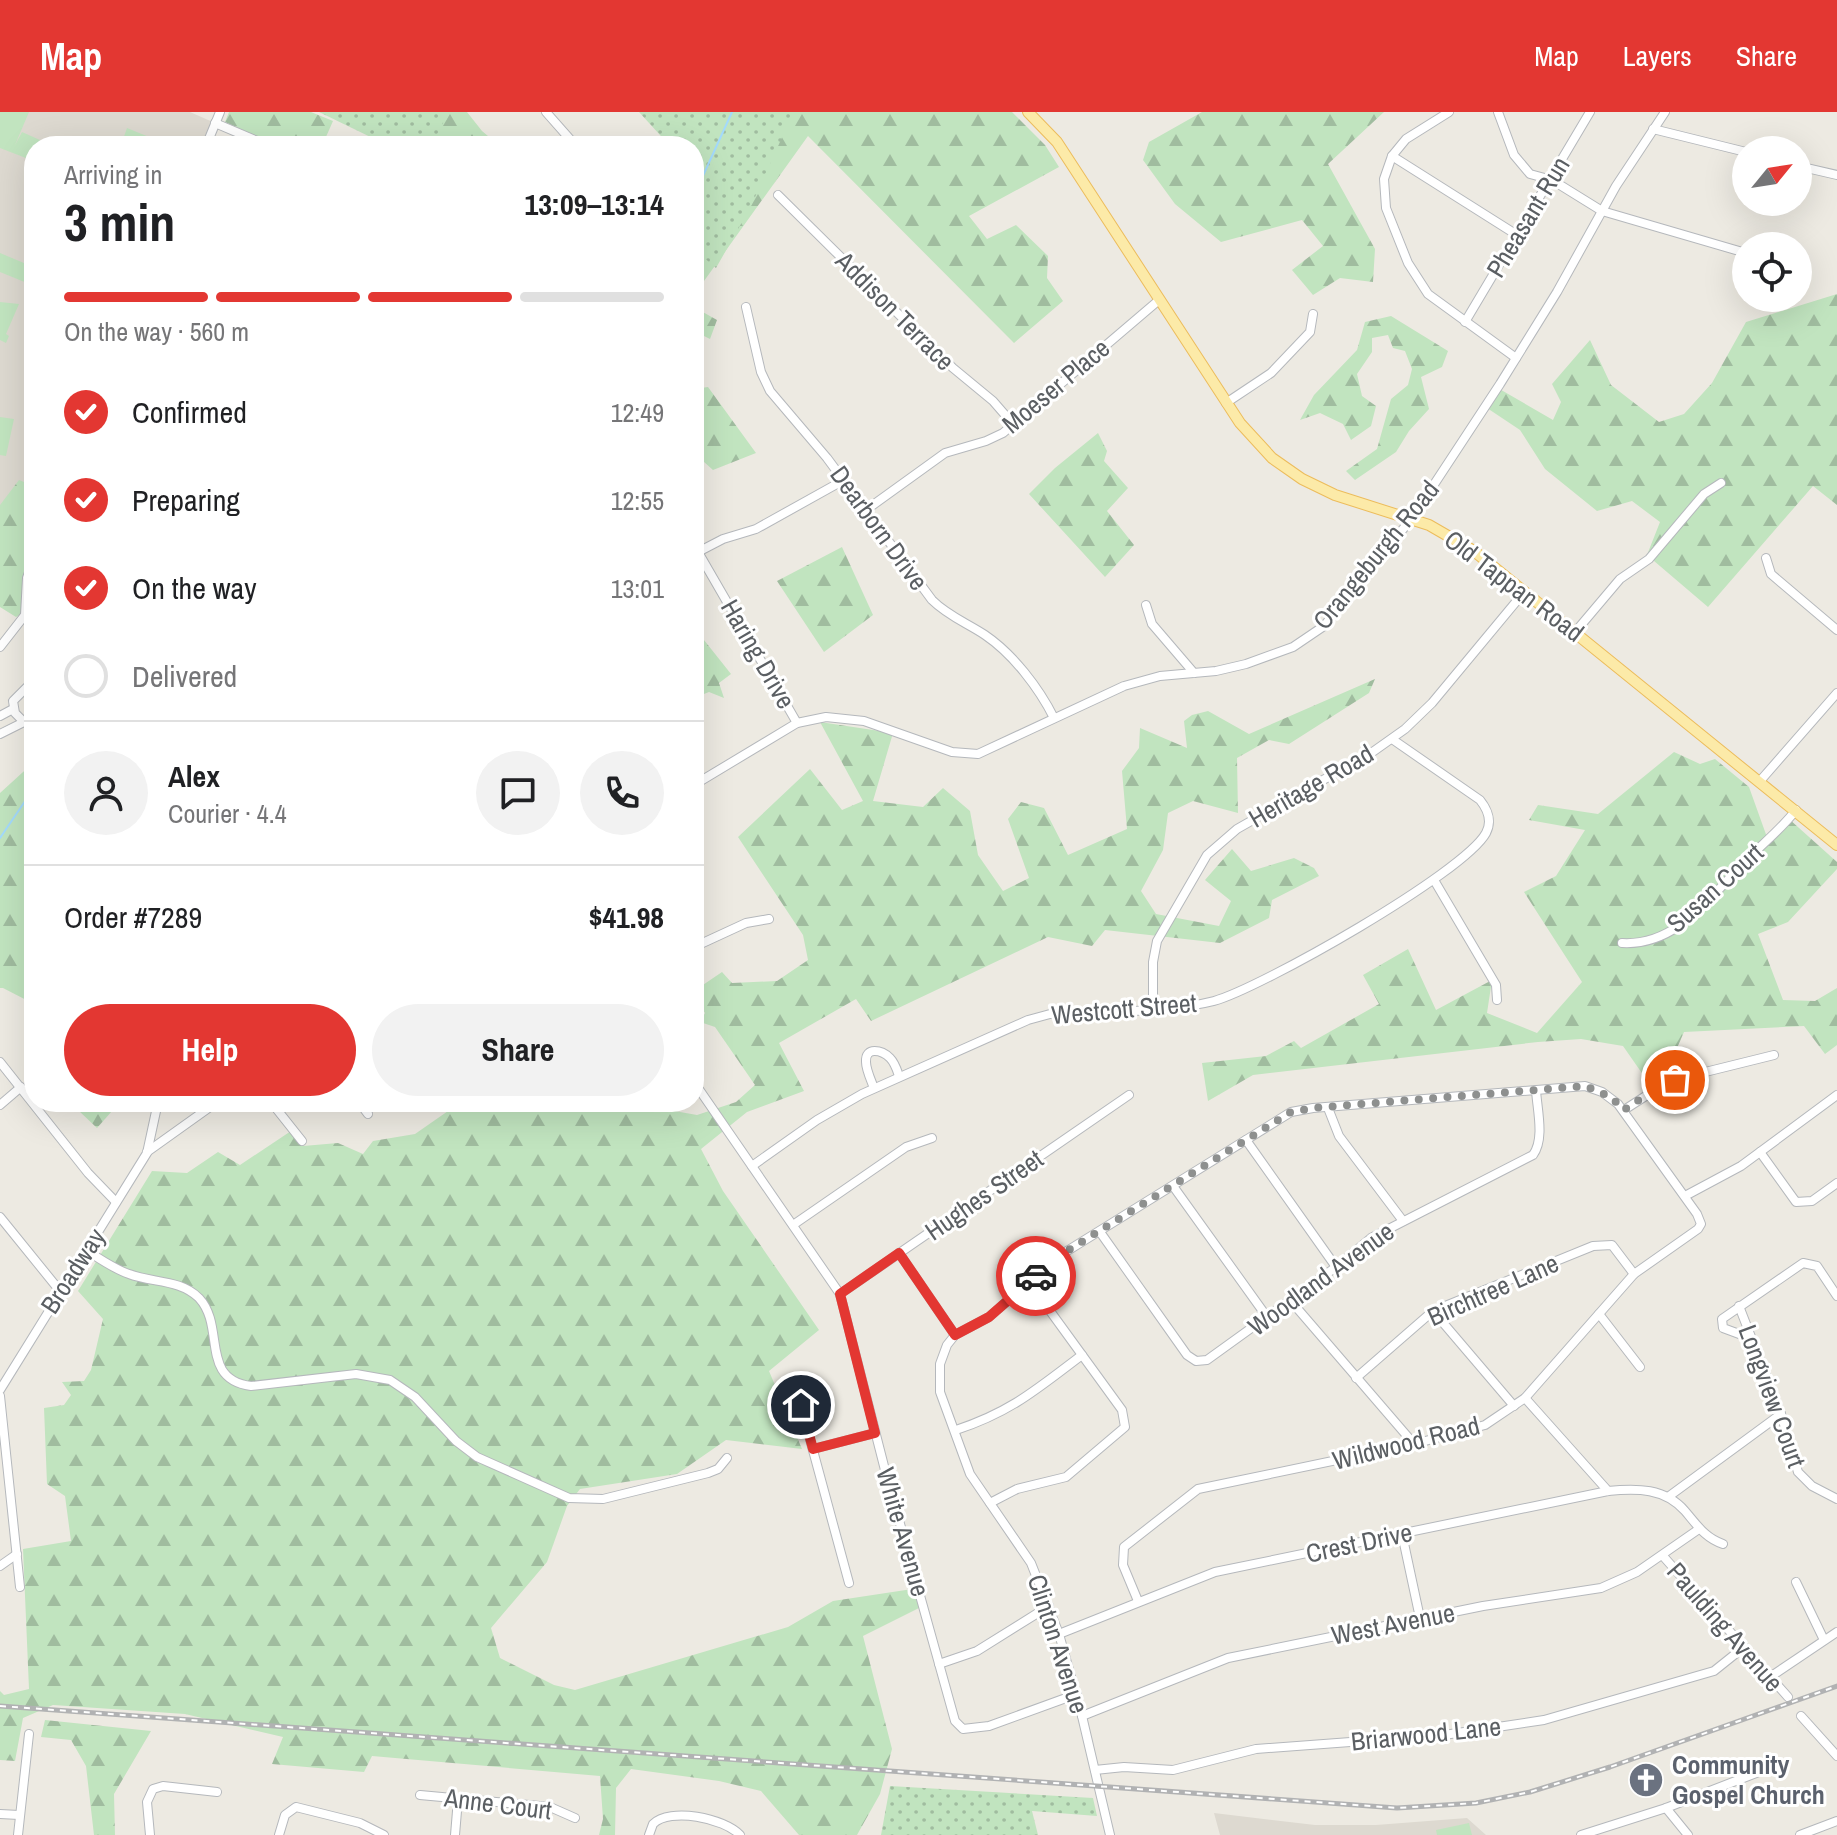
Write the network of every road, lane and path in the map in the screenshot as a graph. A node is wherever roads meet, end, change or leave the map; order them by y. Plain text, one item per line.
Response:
1 (220, 112) edge
2 (546, 112) edge
3 (1028, 112) edge
4 (1449, 112) edge
5 (1498, 112) edge
6 (1590, 112) edge
7 (1665, 112) edge
8 (215, 123) junction
9 (1653, 129) junction
10 (210, 136) edge
11 (246, 136) edge
12 (567, 136) edge
13 (1732, 149) edge
14 (1392, 156) junction
15 (1812, 169) edge
16 (1837, 175) edge
17 (1552, 180) junction
18 (778, 195) dead end
19 (1602, 211) junction
20 (1517, 235) junction
21 (1732, 249) edge
22 (1159, 300) junction
23 (746, 307) dead end
24 (1313, 314) dead end
25 (1465, 322) junction
26 (1516, 358) junction
27 (1226, 403) junction
28 (1013, 424) junction
29 (844, 480) junction
30 (1721, 483) dead end
31 (866, 510) junction
32 (1412, 518) junction
33 (704, 545) edge
34 (1766, 558) dead end
35 (704, 562) edge
36 (1525, 591) junction
37 (1146, 605) dead end
38 (24, 616) edge
39 (1837, 630) edge
40 (1576, 631) junction
41 (0, 647) edge
42 (1194, 673) junction
43 (24, 690) edge
44 (1837, 693) edge
45 (13, 709) junction
46 (0, 716) edge
47 (1054, 718) junction
48 (24, 722) joint
49 (797, 723) junction
50 (0, 734) edge
51 (1392, 739) junction
52 (704, 779) edge
53 (1760, 781) junction
54 (1796, 810) junction
55 (1837, 845) edge
56 (1434, 880) junction
57 (769, 919) dead end
58 (704, 942) edge
59 (1622, 943) dead end
60 (1497, 1000) dead end
61 (1153, 1008) junction
62 (1774, 1055) dead end
63 (0, 1062) edge
64 (899, 1076) junction
65 (21, 1087) junction
66 (874, 1088) junction
67 (1536, 1090) junction
68 (24, 1091) edge
69 (1129, 1095) dead end
70 (1837, 1095) edge
71 (704, 1096) edge
72 (0, 1105) edge
73 (1328, 1108) junction
74 (1624, 1110) junction
75 (40, 1112) edge
76 (156, 1112) edge
77 (203, 1112) edge
78 (279, 1112) edge
79 (932, 1138) dead end
80 (1246, 1140) junction
81 (302, 1141) dead end
82 (1760, 1152) junction
83 (147, 1153) junction
84 (752, 1166) junction
85 (1837, 1183) edge
86 (1173, 1186) junction
87 (1685, 1196) junction
88 (116, 1202) junction
89 (0, 1217) edge
90 (1403, 1221) junction
91 (793, 1225) junction
92 (1100, 1232) junction
93 (86, 1250) junction
94 (899, 1253) junction
95 (1336, 1267) junction
96 (1634, 1274) junction
97 (1029, 1282) junction
98 (60, 1291) junction
99 (840, 1294) junction
100 (1837, 1296) edge
101 (1290, 1300) junction
102 (1739, 1306) junction
103 (1433, 1311) junction
104 (1599, 1314) junction
105 (1267, 1317) junction
106 (955, 1335) junction
107 (1750, 1338) junction
108 (1082, 1355) junction
109 (1640, 1367) dead end
110 (0, 1369) edge
111 (7, 1378) junction
112 (1356, 1378) junction
113 (795, 1384) dead end
114 (0, 1390) edge
115 (0, 1396) edge
116 (1525, 1398) junction
117 (1514, 1406) junction
118 (1781, 1414) junction
119 (956, 1430) junction
120 (875, 1433) junction
121 (1414, 1444) junction
122 (813, 1449) junction
123 (727, 1458) dead end
124 (10, 1473) junction
125 (0, 1480) edge
126 (1608, 1491) junction
127 (1668, 1497) junction
128 (1837, 1499) edge
129 (990, 1503) junction
130 (1699, 1529) junction
131 (1402, 1534) junction
132 (1723, 1544) dead end
133 (17, 1554) junction
134 (1663, 1556) junction
135 (0, 1566) edge
136 (1796, 1582) dead end
137 (849, 1583) dead end
138 (20, 1587) dead end
139 (1138, 1601) junction
140 (1049, 1606) junction
141 (1420, 1618) junction
142 (1837, 1632) edge
143 (1059, 1634) junction
144 (1824, 1640) junction
145 (1744, 1647) junction
146 (939, 1664) junction
147 (1770, 1677) junction
148 (1077, 1694) junction
149 (1788, 1697) dead end
150 (1082, 1716) junction
151 (1801, 1716) dead end
152 (29, 1734) dead end
153 (1837, 1756) edge
154 (1095, 1770) junction
155 (1764, 1770) dead end
156 (217, 1792) dead end
157 (420, 1795) dead end
158 (458, 1799) junction
159 (1666, 1808) junction
160 (0, 1814) edge
161 (19, 1815) junction
162 (575, 1818) dead end
163 (1837, 1821) edge
164 (360, 1823) junction
165 (1816, 1832) edge
166 (18, 1835) edge
167 (150, 1835) edge
168 (279, 1835) edge
169 (357, 1835) edge
170 (384, 1835) edge
171 (455, 1835) edge
172 (649, 1835) edge
173 (740, 1835) edge
174 (1110, 1835) edge
175 (1581, 1835) edge
176 (1688, 1835) edge
177 (1800, 1835) edge

1 - 8 street
2 - 12 street
3 - 22 main road, Old Tappan Road
4 - 14 street
5 - 17 street
6 - 17 street, Pheasant Run
7 - 9 street, Orangeburgh Road
8 - 10 street
8 - 11 street
9 - 13 street
9 - 19 street, Orangeburgh Road
14 - 20 street
14 - 25 street
15 - 16 street
17 - 19 street
17 - 20 street, Pheasant Run
18 - 28 street, Addison Terrace
19 - 21 street
19 - 26 street, Orangeburgh Road
20 - 25 street, Pheasant Run
22 - 27 main road, Old Tappan Road
22 - 28 street, Moeser Place
23 - 29 street, Dearborn Drive
24 - 27 street
25 - 26 street
26 - 32 street, Orangeburgh Road
27 - 32 main road, Old Tappan Road
28 - 31 street, Moeser Place
29 - 31 street, Dearborn Drive
29 - 33 street
30 - 40 street
31 - 47 street, Dearborn Drive
32 - 36 main road, Old Tappan Road
32 - 42 street, Orangeburgh Road
34 - 39 street
35 - 49 street, Haring Drive
36 - 40 main road, Old Tappan Road
36 - 51 street, Heritage Road
37 - 42 street
38 - 41 street
40 - 53 main road, Old Tappan Road
42 - 47 street, Orangeburgh Road
43 - 45 street
44 - 53 street
45 - 46 street
45 - 48 street
47 - 49 street, Orangeburgh Road
48 - 50 street
49 - 52 street, Orangeburgh Road
51 - 56 street, Westcott Street
51 - 61 street, Heritage Road
53 - 54 main road, Old Tappan Road
54 - 55 main road, Old Tappan Road
54 - 59 street, Susan Court
56 - 60 street
56 - 61 street, Westcott Street
57 - 58 street
61 - 64 street, Westcott Street
62 - 74 street
63 - 65 street
64 - 66 street, Westcott Street
64 - 66 street
65 - 68 street
65 - 72 street
66 - 84 street, Westcott Street
67 - 73 street
67 - 74 street
67 - 90 street, Woodland Avenue
69 - 94 street, Hughes Street
70 - 82 street
71 - 84 street, White Avenue
73 - 80 street
73 - 90 street
74 - 87 street
75 - 88 street
76 - 83 street
77 - 83 street
78 - 81 street
79 - 91 street
80 - 86 street
80 - 95 street
82 - 85 street
82 - 87 street
83 - 88 street, Broadway
84 - 91 street, White Avenue
86 - 92 street
86 - 105 street
87 - 96 street, Wildwood Road
88 - 93 street, Broadway
89 - 98 street
90 - 95 street, Woodland Avenue
91 - 99 street, White Avenue
92 - 97 street
92 - 105 street, Woodland Avenue
93 - 98 street, Broadway
93 - 123 street
94 - 99 street, Hughes Street
94 - 106 street
95 - 101 street, Woodland Avenue
96 - 103 street, Birchtree Lane
96 - 104 street, Wildwood Road
97 - 106 street
97 - 108 street
98 - 111 street, Broadway
99 - 120 street, White Avenue
100 - 102 street, Longview Court
101 - 105 street, Woodland Avenue
101 - 112 street
102 - 107 street, Longview Court
102 - 107 street
103 - 112 street, Birchtree Lane
103 - 117 street
104 - 109 street
104 - 116 street, Wildwood Road
106 - 119 street, Clinton Avenue
107 - 118 street, Longview Court
108 - 119 street
108 - 129 street
110 - 111 street
111 - 114 street, Broadway
112 - 121 street
113 - 122 street
115 - 124 street
116 - 117 street, Wildwood Road
116 - 126 street
117 - 121 street, Wildwood Road
118 - 127 street
118 - 128 street, Longview Court
119 - 129 street, Clinton Avenue
120 - 122 street
120 - 146 street, White Avenue
121 - 139 street, Wildwood Road
122 - 137 street
124 - 125 street
124 - 133 street
126 - 127 street, Crest Drive
126 - 131 street, Crest Drive
127 - 130 street
129 - 140 street, Clinton Avenue
130 - 132 street
130 - 134 street, West Avenue
131 - 139 street, Crest Drive
131 - 141 street
133 - 135 street
133 - 138 street
134 - 141 street, West Avenue
134 - 145 street, Paulding Avenue
136 - 144 street
139 - 143 street, Crest Drive
140 - 143 street, Clinton Avenue
140 - 146 street
141 - 150 street, West Avenue
142 - 144 street
143 - 148 street, Clinton Avenue
144 - 147 street
145 - 147 street, Paulding Avenue
145 - 154 street, Briarwood Lane
146 - 148 street, White Avenue
147 - 149 street, Paulding Avenue
148 - 150 street, Clinton Avenue
150 - 154 street, Clinton Avenue
151 - 153 street, Paulding Avenue
152 - 161 street
154 - 174 street, Clinton Avenue
155 - 159 street
156 - 167 street
157 - 158 street, Anne Court
158 - 162 street, Anne Court
158 - 171 street
159 - 175 street
159 - 176 street
160 - 161 street
161 - 166 street
163 - 165 street
164 - 168 street
164 - 169 street
164 - 170 street
165 - 177 street
172 - 173 street

